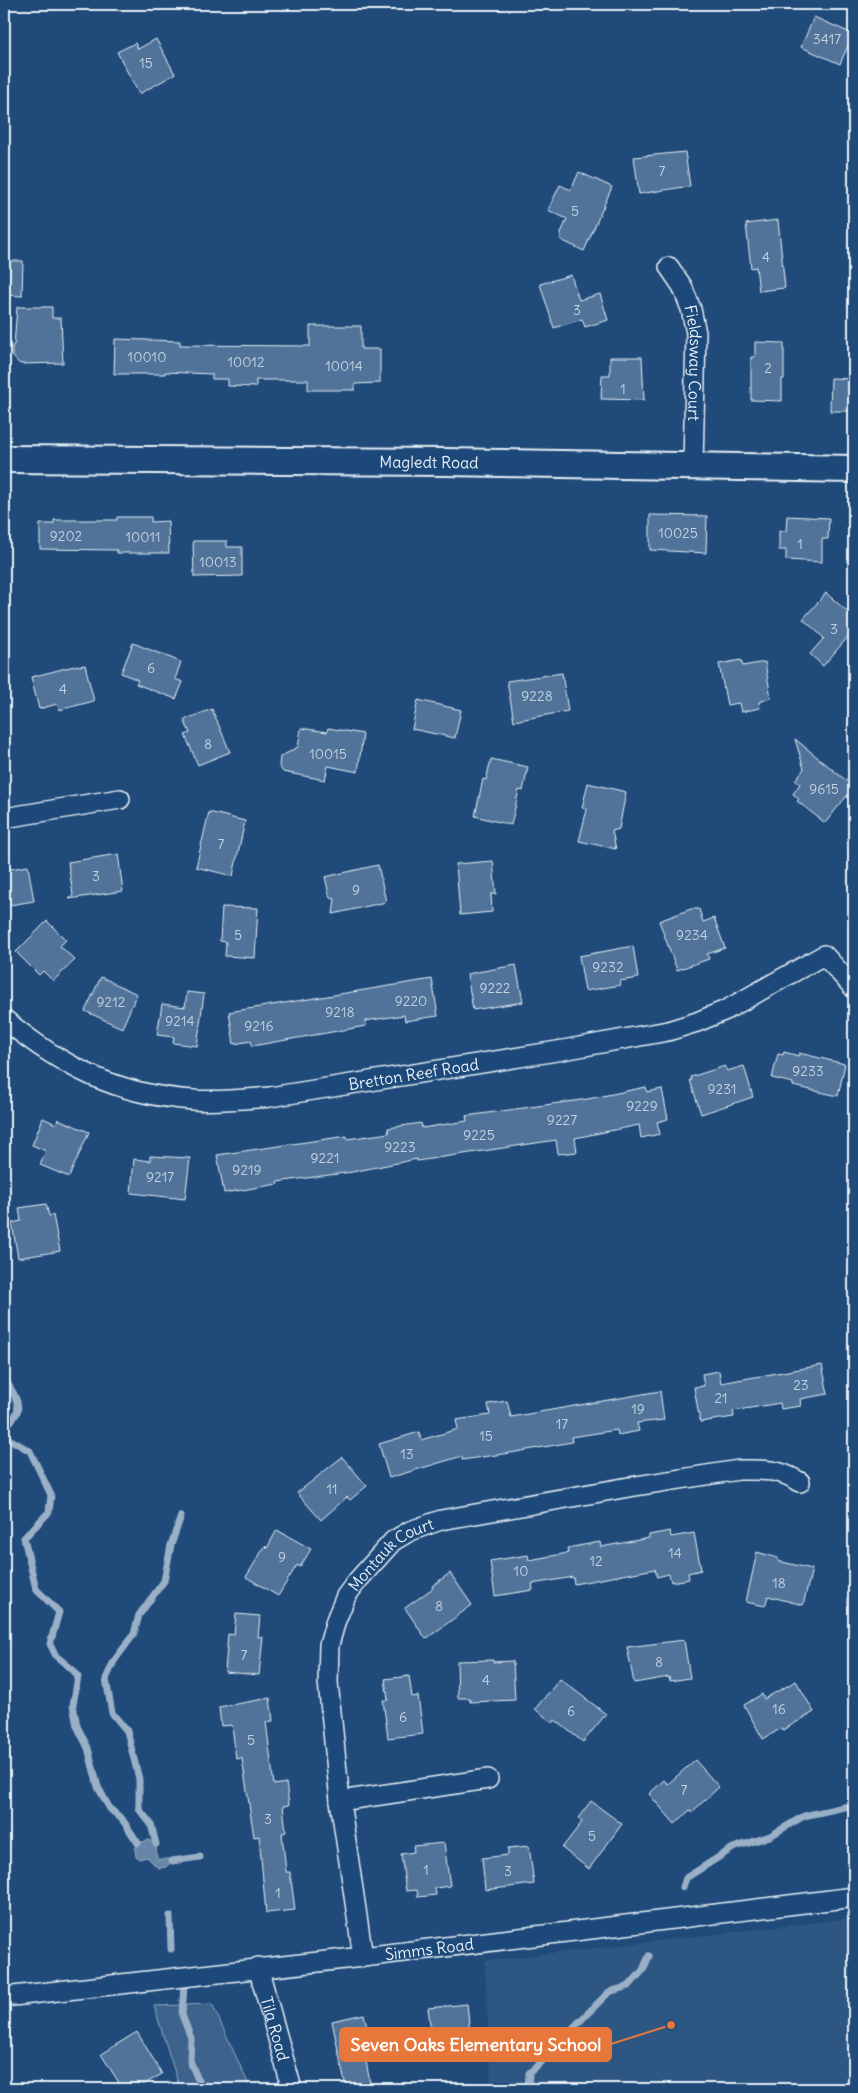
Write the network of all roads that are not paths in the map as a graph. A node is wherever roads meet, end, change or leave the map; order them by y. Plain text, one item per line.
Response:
1 (669, 267) dead end
2 (4, 458) edge
3 (693, 466) junction
4 (854, 469) edge
5 (120, 799) dead end
6 (4, 818) edge
7 (854, 988) edge
8 (4, 1019) edge
9 (800, 1482) dead end
10 (488, 1779) dead end
11 (340, 1800) junction
12 (854, 1898) edge
13 (363, 1957) junction
14 (258, 1967) junction
15 (4, 1997) edge
16 (292, 2089) edge

1 - 3 street, Fieldsway Court
2 - 3 street, Magledt Road
3 - 4 street, Magledt Road
5 - 6 street
7 - 8 street, Bretton Reef Road
9 - 11 street, Montauk Court
10 - 11 street
11 - 13 street, Montauk Court
12 - 13 street, Simms Road
13 - 14 street, Simms Road
14 - 15 street, Simms Road
14 - 16 street, Tila Road

